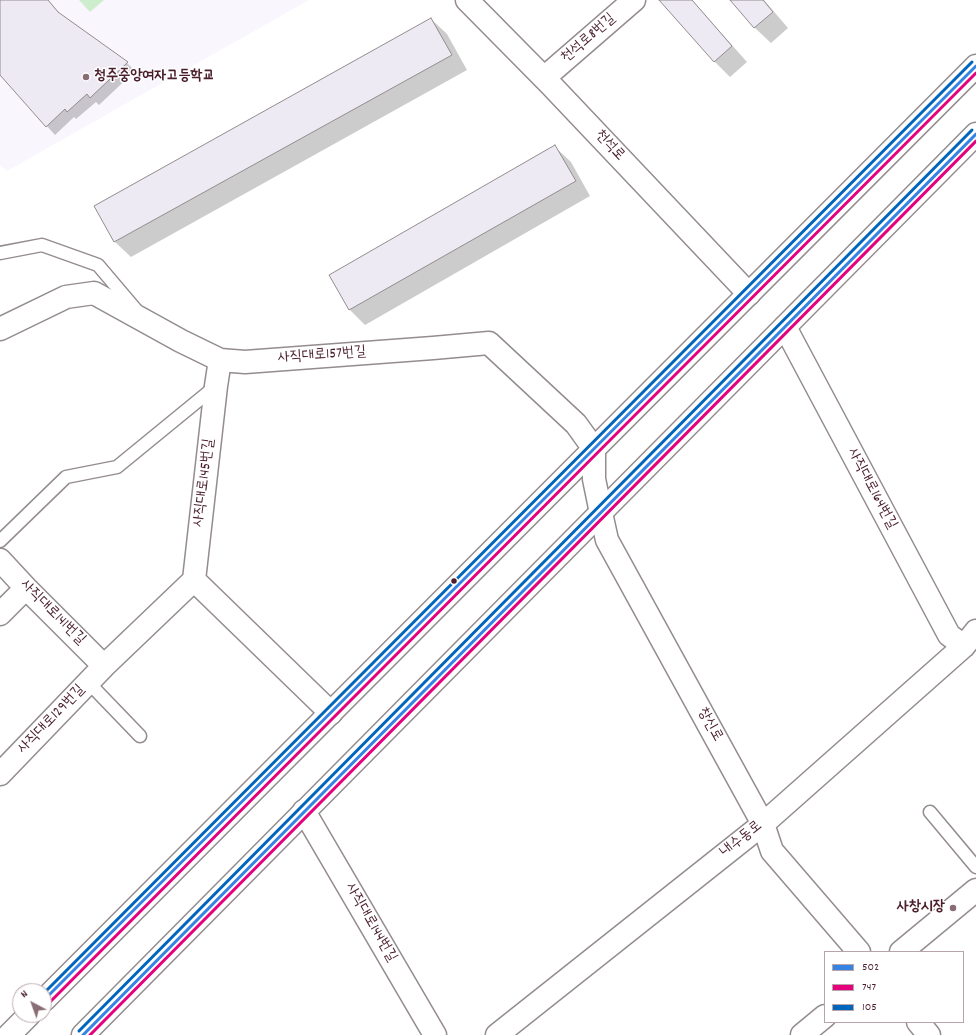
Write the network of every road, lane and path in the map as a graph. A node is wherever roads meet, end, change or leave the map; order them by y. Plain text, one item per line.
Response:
1 (467, 0) edge
2 (634, 0) edge
3 (976, 66) edge
4 (544, 78) junction
5 (976, 134) edge
6 (0, 253) edge
7 (749, 294) junction
8 (147, 322) junction
9 (785, 327) junction
10 (0, 329) edge
11 (220, 360) junction
12 (216, 386) junction
13 (594, 449) junction
14 (600, 513) junction
15 (0, 541) edge
16 (0, 560) edge
17 (194, 580) junction
18 (26, 588) junction
19 (0, 614) edge
20 (970, 639) edge
21 (104, 666) junction
22 (88, 682) junction
23 (331, 713) junction
24 (140, 736) dead end
25 (0, 774) edge
26 (304, 811) junction
27 (930, 812) dead end
28 (763, 824) junction
29 (976, 867) edge
30 (976, 890) edge
31 (858, 951) edge
32 (902, 951) edge
33 (52, 992) edge
34 (824, 1017) edge
35 (21, 1023) edge
36 (919, 1023) edge
37 (9, 1035) edge
38 (83, 1035) edge
39 (434, 1035) edge
40 (497, 1035) edge
41 (802, 1035) edge
42 (929, 1035) edge

1 - 4 street, 천석로
2 - 4 street, 천석로8번길
3 - 7 street
4 - 7 street, 천석로
5 - 9 street
6 - 8 lane
7 - 13 street
8 - 10 street, 사직대로157번길
8 - 11 street, 사직대로157번길
9 - 14 street
9 - 20 street, 사직대로164번길
11 - 12 street, 사직대로145번길
11 - 13 street, 사직대로157번길
12 - 15 lane
12 - 17 street, 사직대로145번길
13 - 14 street, 창신로
13 - 23 street
14 - 26 street
14 - 28 street, 창신로
16 - 18 street, 사직대로141번길
17 - 21 street
17 - 23 street
18 - 19 street
18 - 21 street, 사직대로141번길
20 - 28 street, 내수동로
21 - 22 street, 사직대로129번길
22 - 24 lane
22 - 25 street, 사직대로129번길
23 - 33 street
26 - 38 street
26 - 39 street, 사직대로144번길
27 - 29 lane
28 - 31 street, 창신로
28 - 40 street, 내수동로
30 - 32 street
34 - 41 street
35 - 37 street
36 - 42 street

